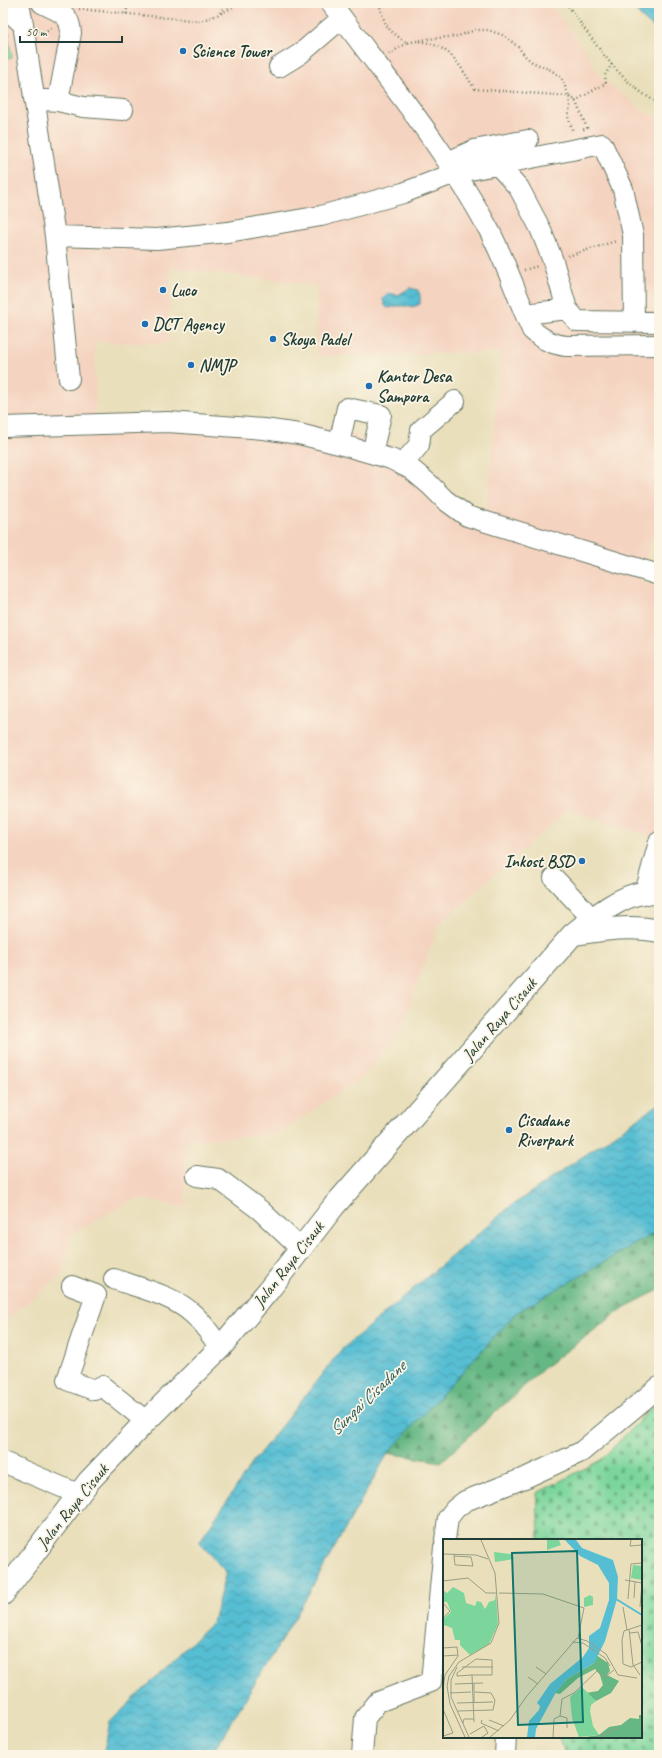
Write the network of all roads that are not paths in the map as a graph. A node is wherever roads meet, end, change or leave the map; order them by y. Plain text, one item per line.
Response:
1 (20, 3) edge
2 (42, 3) edge
3 (3, 6) edge
4 (340, 9) edge
5 (24, 29) junction
6 (279, 67) dead end
7 (34, 99) junction
8 (58, 101) junction
9 (123, 110) dead end
10 (528, 140) dead end
11 (498, 164) junction
12 (452, 167) junction
13 (54, 236) junction
14 (567, 309) junction
15 (525, 314) junction
16 (634, 322) junction
17 (659, 322) edge
18 (659, 346) edge
19 (69, 380) dead end
20 (455, 401) dead end
21 (3, 427) edge
22 (339, 444) junction
23 (372, 453) junction
24 (402, 465) junction
25 (659, 575) edge
26 (659, 842) edge
27 (554, 878) dead end
28 (652, 894) edge
29 (597, 924) junction
30 (659, 931) edge
31 (197, 1176) dead end
32 (300, 1248) junction
33 (114, 1279) dead end
34 (72, 1286) dead end
35 (220, 1348) junction
36 (659, 1387) edge
37 (146, 1421) junction
38 (3, 1462) edge
39 (78, 1494) junction
40 (445, 1539) edge
41 (443, 1570) edge
42 (3, 1594) edge
43 (438, 1683) edge
44 (506, 1738) edge
45 (362, 1755) edge
46 (505, 1755) edge

1 - 5 street
2 - 8 street
3 - 5 street
4 - 6 street
4 - 12 street
5 - 7 street
7 - 8 street
7 - 13 street
8 - 9 street
10 - 12 street
11 - 12 street
11 - 14 street
11 - 16 street
12 - 13 street
12 - 15 street
13 - 19 street
14 - 15 street
14 - 16 street
15 - 18 street
16 - 17 street
20 - 24 street
21 - 22 street
22 - 23 street
22 - 23 street
23 - 24 street
24 - 25 street
26 - 28 street
27 - 29 street
28 - 29 main road, Jalan Raya Cisauk
29 - 30 main road, Jalan Raya Cisauk
29 - 32 main road, Jalan Raya Cisauk
31 - 32 street
32 - 35 main road, Jalan Raya Cisauk
33 - 35 street
34 - 37 street
35 - 37 main road, Jalan Raya Cisauk
36 - 40 street
37 - 39 main road, Jalan Raya Cisauk
38 - 39 street
39 - 42 main road, Jalan Raya Cisauk
41 - 43 street
43 - 45 street
44 - 46 street

